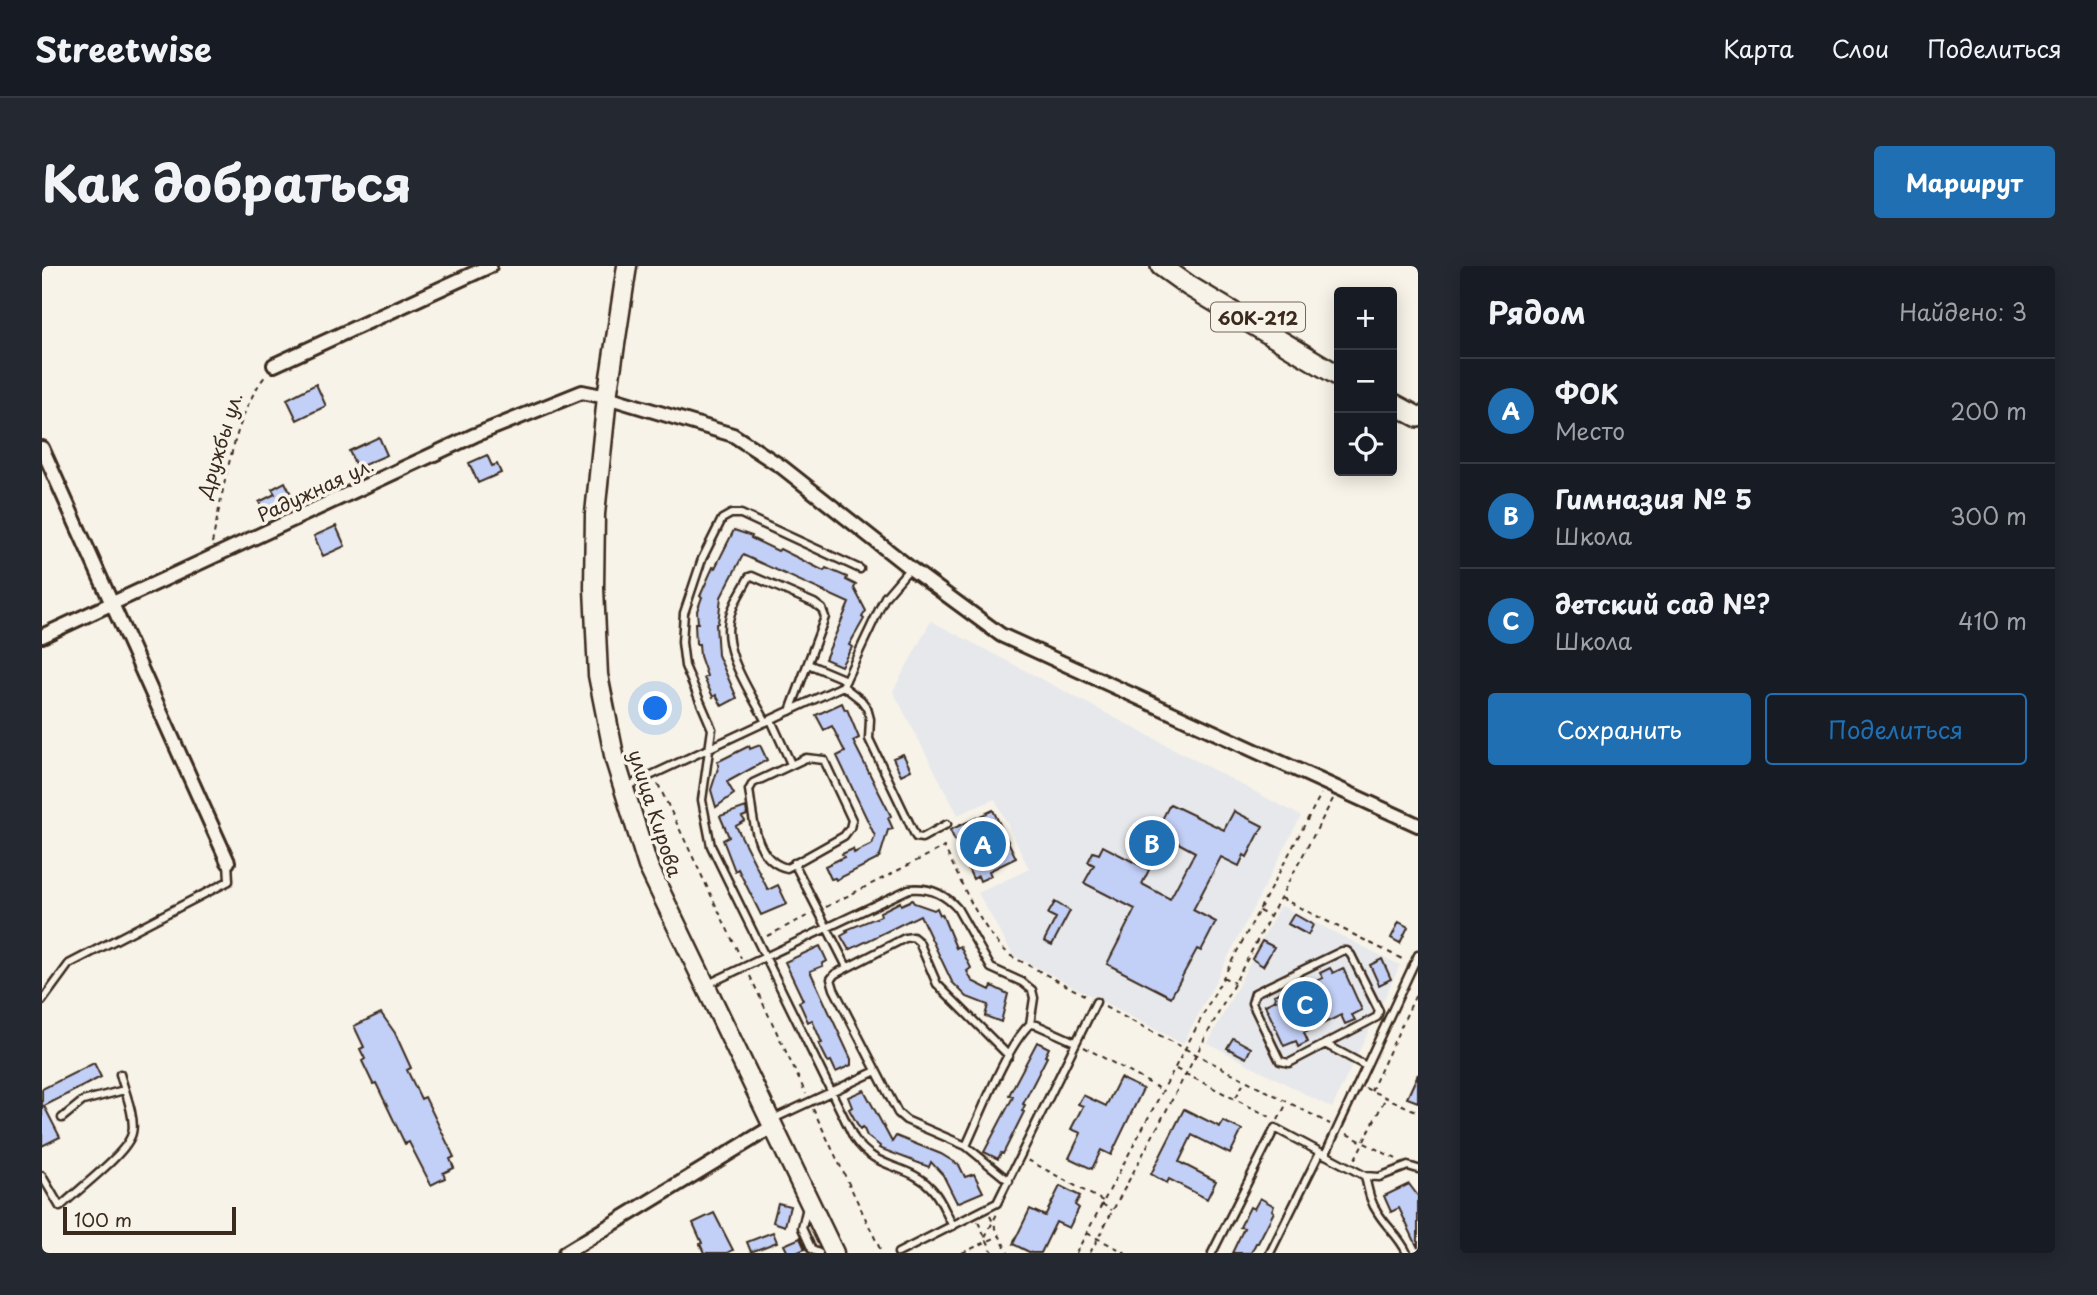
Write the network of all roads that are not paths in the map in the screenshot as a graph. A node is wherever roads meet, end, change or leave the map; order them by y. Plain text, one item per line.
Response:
1 (490, 266) edge
2 (627, 266) edge
3 (1161, 266) edge
4 (1178, 266) edge
5 (1334, 362) edge
6 (274, 365) road end
7 (1334, 373) edge
8 (1397, 396) edge
9 (607, 397) junction
10 (1397, 406) edge
11 (1418, 407) edge
12 (1418, 416) edge
13 (42, 448) edge
14 (910, 568) junction
15 (860, 569) dead end
16 (111, 604) junction
17 (42, 636) edge
18 (807, 664) junction
19 (845, 683) junction
20 (790, 711) junction
21 (768, 721) junction
22 (710, 748) junction
23 (791, 764) junction
24 (624, 789) junction
25 (947, 824) dead end
26 (1418, 825) edge
27 (228, 862) joint
28 (794, 863) junction
29 (827, 928) junction
30 (1418, 955) edge
31 (764, 957) junction
32 (847, 967) junction
33 (705, 985) junction
34 (42, 1001) edge
35 (1096, 1002) road end
36 (1377, 1017) junction
37 (1387, 1021) junction
38 (1030, 1024) junction
39 (1078, 1044) junction
40 (1325, 1044) junction
41 (1009, 1056) junction
42 (1366, 1066) junction
43 (876, 1070) junction
44 (120, 1074) dead end
45 (124, 1090) junction
46 (830, 1092) junction
47 (62, 1118) dead end
48 (770, 1124) junction
49 (966, 1146) junction
50 (1322, 1153) junction
51 (1418, 1159) edge
52 (1414, 1167) edge
53 (42, 1176) edge
54 (1365, 1177) junction
55 (1009, 1181) junction
56 (808, 1201) junction
57 (953, 1226) junction
58 (565, 1253) edge
59 (819, 1253) edge
60 (834, 1253) edge
61 (898, 1253) edge
62 (1212, 1253) edge
63 (1270, 1253) edge
64 (1408, 1253) edge

1 - 6 street
2 - 9 main road, улица Кирова
3 - 7 main road
4 - 5 main road, 60К-212
8 - 11 main road
9 - 14 street, Радужная ул.
9 - 16 street, Радужная ул.
9 - 24 main road, улица Кирова
10 - 12 main road
13 - 16 street
14 - 19 lane
14 - 26 street, Радужная ул.
15 - 22 lane
16 - 17 street, Радужная ул.
16 - 27 street
18 - 19 lane
18 - 20 lane
18 - 21 lane
19 - 20 lane
19 - 25 lane
20 - 21 lane
21 - 22 lane
21 - 23 lane
22 - 24 lane
22 - 31 lane
23 - 28 lane
23 - 28 lane
24 - 33 main road, улица Кирова
27 - 34 lane
28 - 29 lane
29 - 31 lane
29 - 32 lane
29 - 38 lane
30 - 37 lane
31 - 33 lane
31 - 46 lane
32 - 41 lane
32 - 43 lane
33 - 48 main road, улица Кирова
35 - 39 lane
36 - 37 lane
36 - 40 lane
36 - 40 lane
37 - 42 lane
38 - 39 lane
38 - 41 lane
39 - 55 lane
40 - 42 lane
41 - 49 lane
42 - 50 lane
43 - 46 lane
43 - 49 lane
44 - 45 lane
45 - 47 lane
45 - 53 lane
46 - 48 lane
46 - 57 lane
48 - 56 main road, улица Кирова
48 - 58 street
49 - 55 lane
50 - 54 lane
50 - 62 lane
50 - 63 lane
51 - 52 lane
52 - 54 lane
54 - 64 lane
55 - 57 lane
56 - 59 lane
56 - 60 main road, улица Кирова
57 - 61 lane

